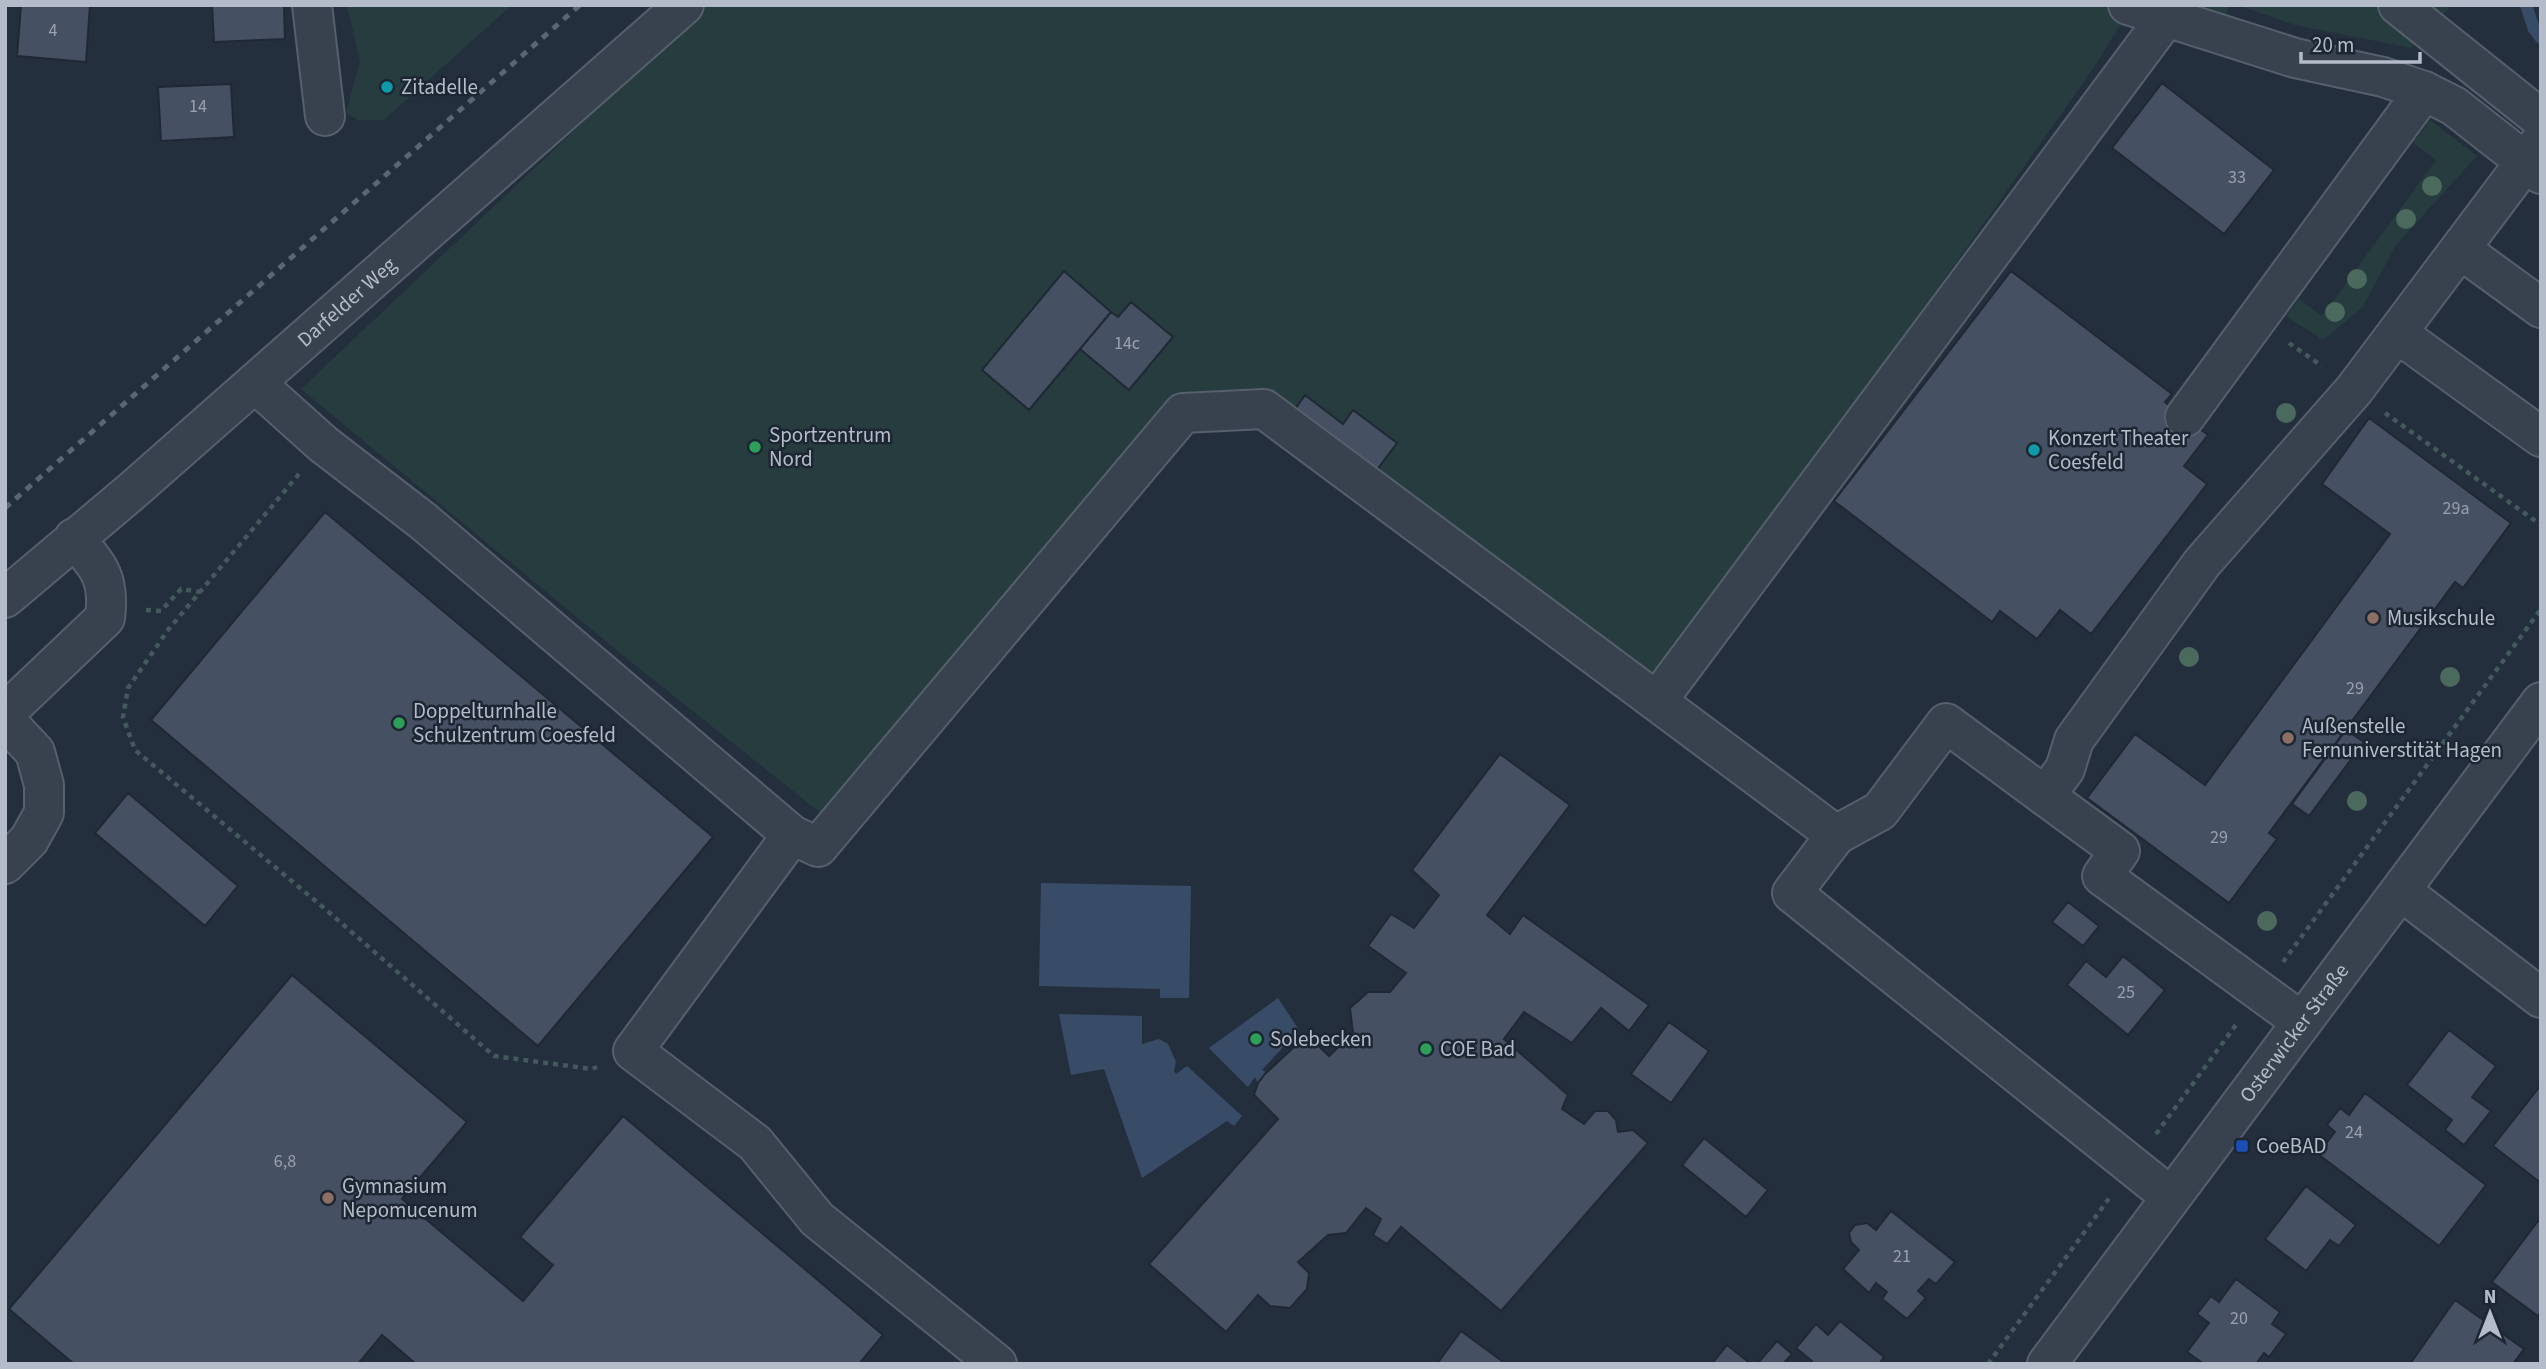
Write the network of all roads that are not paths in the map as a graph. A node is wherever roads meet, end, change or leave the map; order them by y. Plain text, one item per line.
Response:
1 (312, 5) edge
2 (684, 5) edge
3 (2128, 5) edge
4 (2398, 5) edge
5 (2165, 19) junction
6 (2424, 91) junction
7 (325, 116) dead end
8 (2541, 119) edge
9 (2536, 159) edge
10 (2460, 249) junction
11 (2541, 308) edge
12 (2397, 333) junction
13 (255, 383) junction
14 (2185, 417) dead end
15 (2541, 437) edge
16 (74, 538) junction
17 (5, 598) edge
18 (1657, 701) junction
19 (2541, 702) edge
20 (5, 713) edge
21 (5, 720) edge
22 (2045, 796) junction
23 (792, 835) junction
24 (1836, 835) junction
25 (5, 863) edge
26 (2401, 891) junction
27 (2541, 998) edge
28 (2302, 1022) junction
29 (2171, 1197) junction
30 (997, 1364) edge
31 (2047, 1364) edge

1 - 7 street
2 - 13 street, Darfelder Weg
3 - 5 street
4 - 8 street
5 - 6 street
5 - 18 street
6 - 9 street
6 - 14 street
9 - 10 street
10 - 11 street
10 - 12 street
12 - 15 street
12 - 22 street
13 - 16 street, Darfelder Weg
13 - 23 street
16 - 17 street, Darfelder Weg
16 - 20 street
18 - 23 street
18 - 24 street
19 - 26 street, Osterwicker Straße
21 - 25 street
22 - 24 street
22 - 28 street
23 - 30 street
24 - 29 street
26 - 27 street
26 - 28 street, Osterwicker Straße
28 - 29 street, Osterwicker Straße
29 - 31 street, Osterwicker Straße

